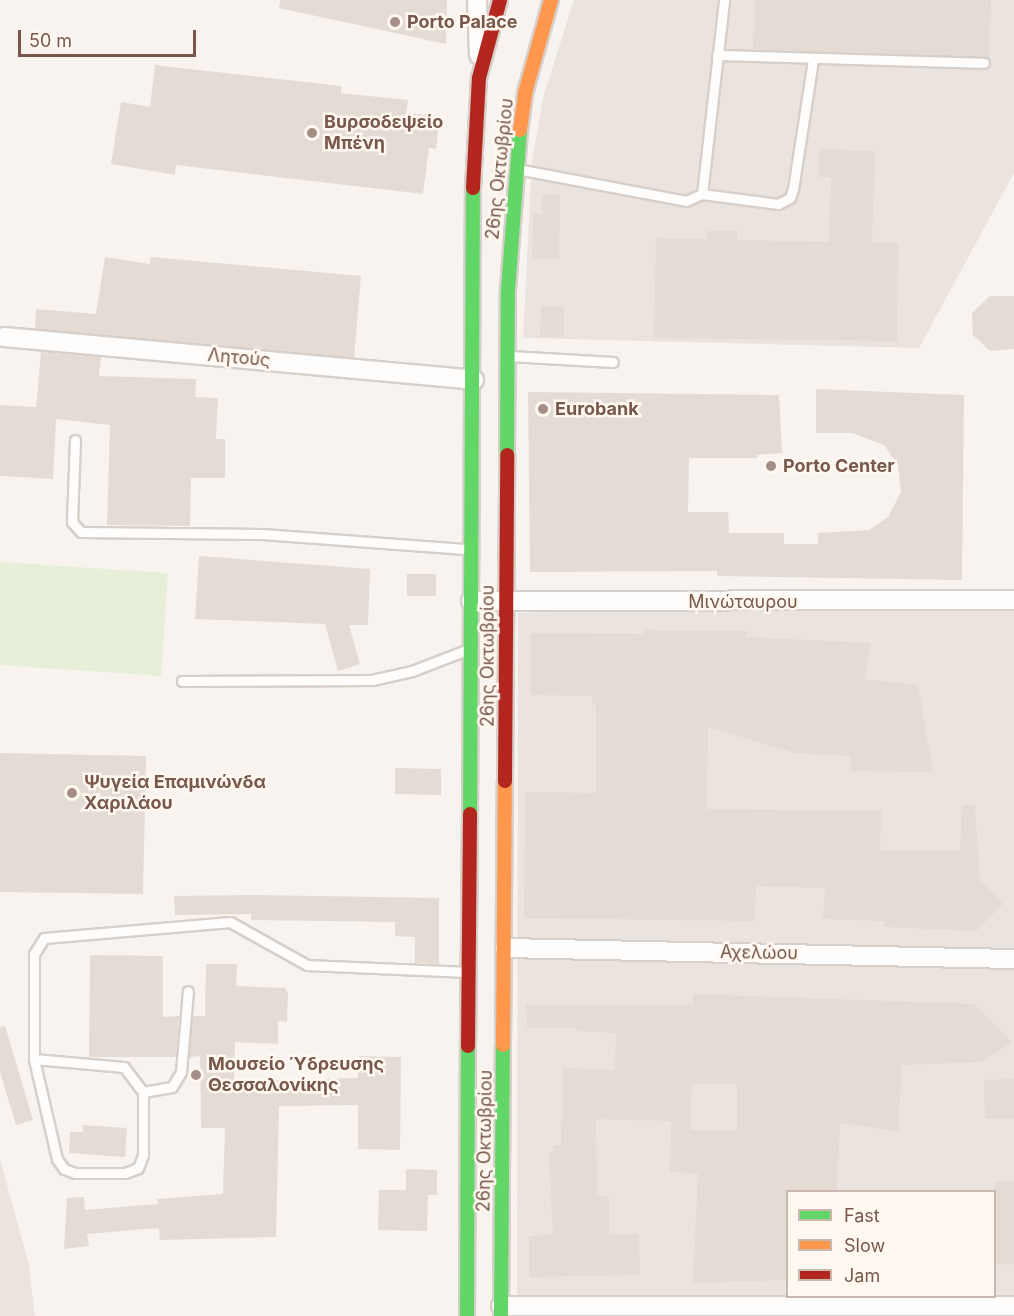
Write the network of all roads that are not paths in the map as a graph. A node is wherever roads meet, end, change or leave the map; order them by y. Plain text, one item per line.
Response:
1 (477, 0) edge
2 (500, 0) edge
3 (552, 0) edge
4 (724, 0) edge
5 (717, 55) junction
6 (813, 60) junction
7 (984, 63) dead end
8 (479, 78) junction
9 (515, 169) junction
10 (702, 194) junction
11 (4, 337) dead end
12 (507, 356) junction
13 (614, 362) dead end
14 (474, 380) junction
15 (75, 440) dead end
16 (470, 549) junction
17 (1014, 600) edge
18 (471, 601) junction
19 (506, 602) junction
20 (471, 649) junction
21 (182, 681) dead end
22 (505, 948) junction
23 (1014, 959) edge
24 (468, 972) junction
25 (188, 991) dead end
26 (34, 1059) junction
27 (143, 1092) junction
28 (1014, 1306) edge
29 (501, 1311) edge
30 (467, 1316) edge

1 - 8 street
2 - 8 main road, 26ης Οκτωβρίου
3 - 9 main road, 26ης Οκτωβρίου
4 - 5 lane
5 - 6 lane
5 - 10 lane
6 - 7 lane
6 - 10 lane
8 - 14 main road, 26ης Οκτωβρίου
9 - 10 lane
9 - 12 main road, 26ης Οκτωβρίου
11 - 14 street, Λητούς
12 - 13 lane
12 - 19 main road, 26ης Οκτωβρίου
14 - 16 main road, 26ης Οκτωβρίου
15 - 16 lane
16 - 18 main road, 26ης Οκτωβρίου
17 - 19 street, Μινώταυρου
18 - 19 street, Μινώταυρου
18 - 20 main road, 26ης Οκτωβρίου
19 - 22 main road, 26ης Οκτωβρίου
20 - 21 lane
20 - 24 main road, 26ης Οκτωβρίου
22 - 23 street, Αχελώου
22 - 29 main road, 26ης Οκτωβρίου
24 - 26 lane
24 - 30 main road, 26ης Οκτωβρίου
25 - 27 lane
26 - 27 lane
26 - 27 lane
28 - 29 street

